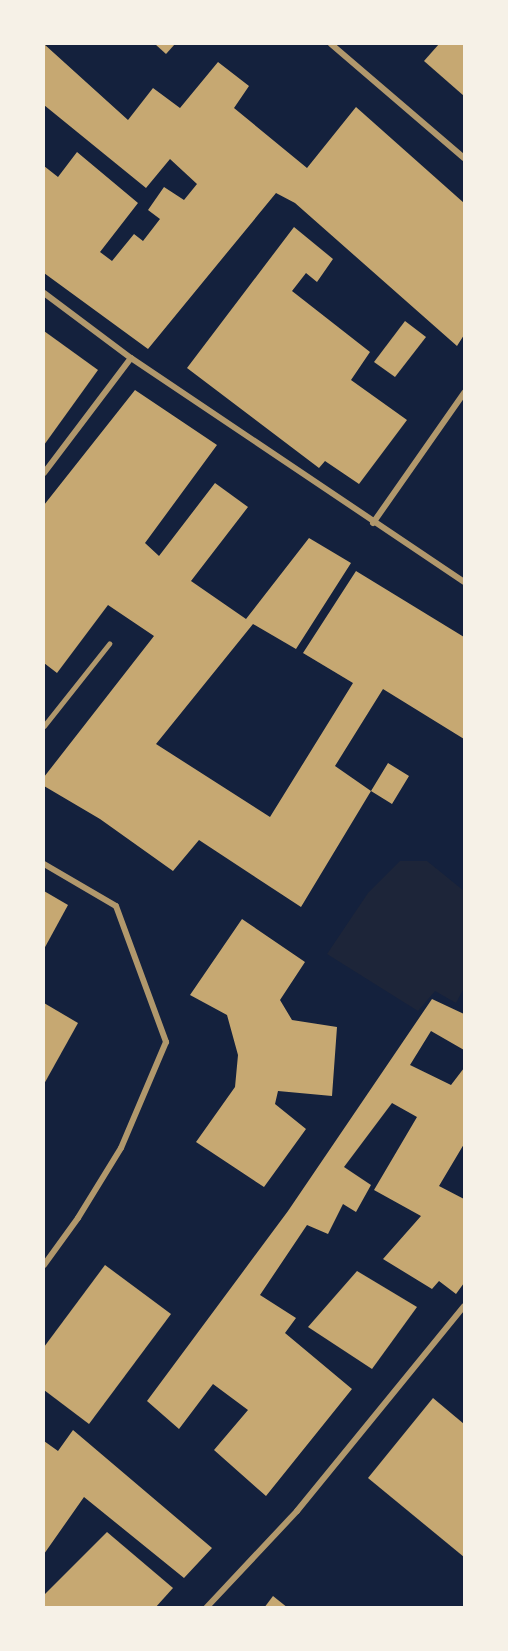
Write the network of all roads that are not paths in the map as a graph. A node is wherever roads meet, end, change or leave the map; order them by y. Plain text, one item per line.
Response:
1 (331, 44) edge
2 (465, 158) edge
3 (44, 293) edge
4 (131, 358) junction
5 (465, 393) edge
6 (44, 473) edge
7 (373, 523) junction
8 (465, 582) edge
9 (109, 644) dead end
10 (44, 726) edge
11 (44, 864) edge
12 (44, 1265) edge
13 (465, 1306) edge
14 (206, 1608) edge

1 - 2 street
3 - 4 street
4 - 6 street
4 - 7 street
5 - 7 street
7 - 8 street
9 - 10 lane
11 - 12 street
13 - 14 street

